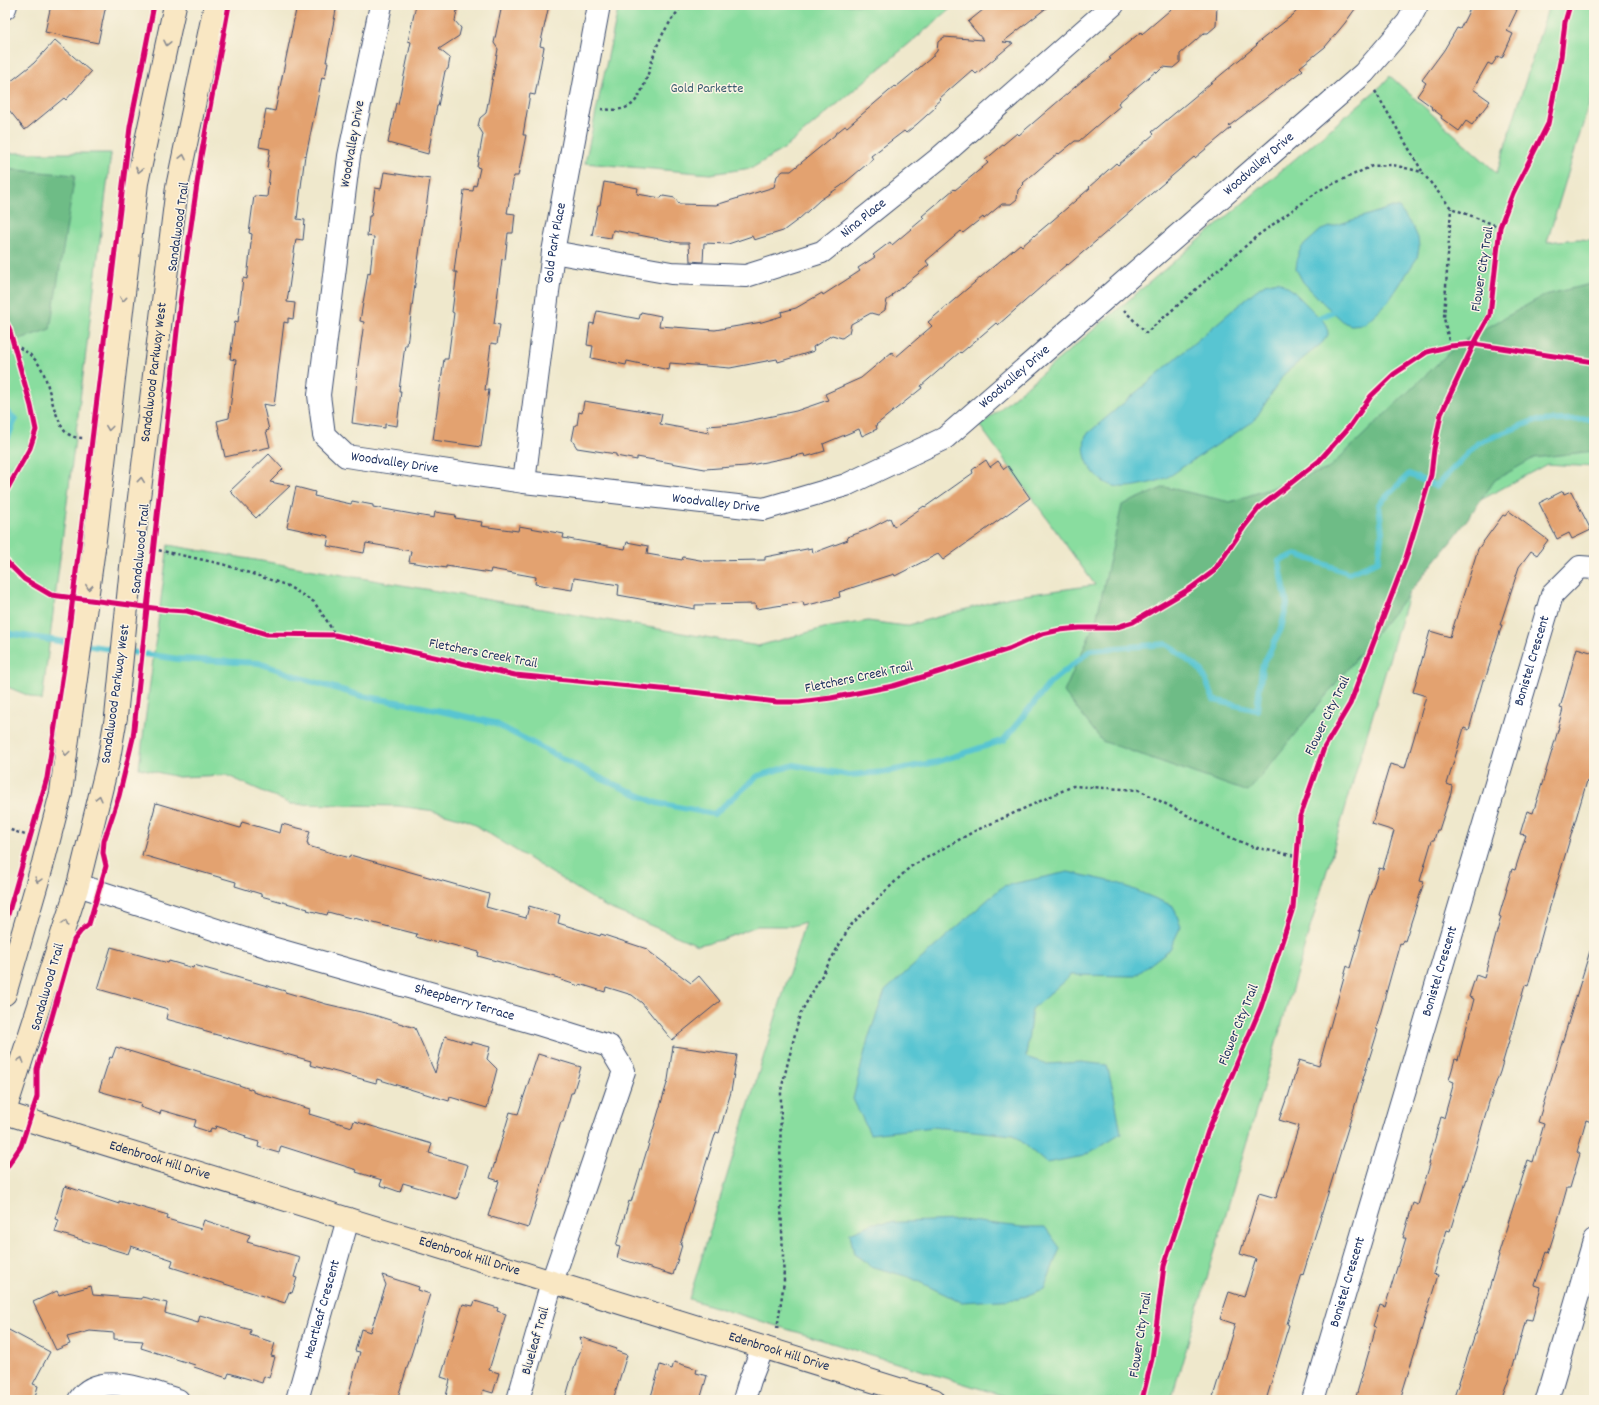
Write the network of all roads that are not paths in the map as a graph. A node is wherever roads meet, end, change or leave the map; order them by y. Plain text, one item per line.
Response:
1 (175, 5) edge
2 (215, 5) edge
3 (381, 5) edge
4 (599, 5) edge
5 (1113, 5) edge
6 (1417, 5) edge
7 (553, 252) junction
8 (524, 482) junction
9 (1594, 568) edge
10 (78, 885) junction
11 (5, 994) edge
12 (5, 1112) edge
13 (348, 1219) junction
14 (1594, 1241) edge
15 (1590, 1267) edge
16 (552, 1282) junction
17 (763, 1347) junction
18 (79, 1400) edge
19 (178, 1400) edge
20 (297, 1400) edge
21 (518, 1400) edge
22 (744, 1400) edge
23 (934, 1400) edge
24 (1313, 1400) edge
25 (1547, 1400) edge

1 -> 11 main road, bridge
10 -> 2 main road, Sandalwood Parkway West, bridge
3 - 8 street, Woodvalley Drive
4 - 7 street, Gold Park Place
5 - 7 street, Nina Place
6 - 8 street, Woodvalley Drive
7 - 8 street, Gold Park Place
9 - 24 street, Bonistel Crescent
12 -> 10 main road, Sandalwood Parkway West
10 - 16 street, Sheepberry Terrace
12 - 13 main road, Edenbrook Hill Drive
13 - 16 main road, Edenbrook Hill Drive
13 - 20 street, Heartleaf Crescent
14 - 15 street
15 - 25 street
16 - 17 main road, Edenbrook Hill Drive
16 - 21 street, Blueleaf Trail
17 - 22 street
17 - 23 main road, Edenbrook Hill Drive
18 - 19 street

